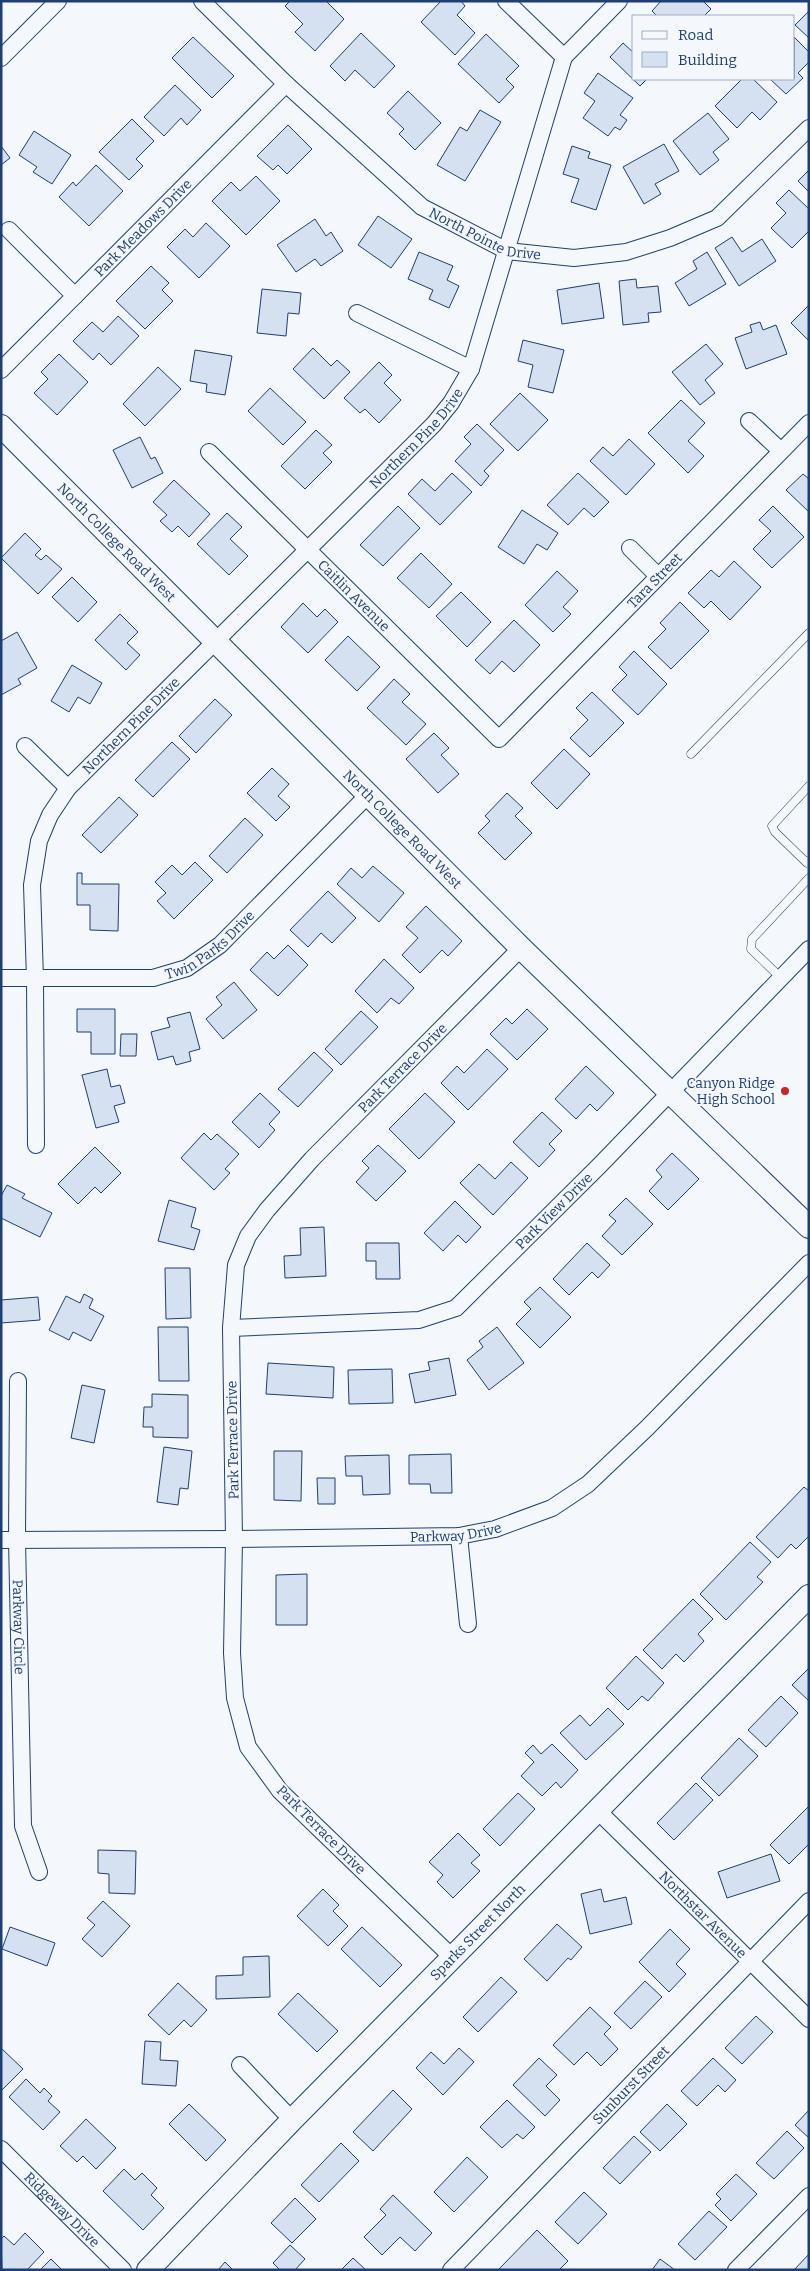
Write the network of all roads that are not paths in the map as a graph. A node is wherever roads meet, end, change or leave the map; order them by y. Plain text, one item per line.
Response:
1 (58, 1) edge
2 (202, 1) edge
3 (506, 1) edge
4 (619, 1) edge
5 (1, 58) edge
6 (564, 58) junction
7 (286, 84) junction
8 (809, 128) edge
9 (9, 230) dead end
10 (507, 251) junction
11 (75, 296) junction
12 (357, 313) dead end
13 (471, 369) junction
14 (1, 370) edge
15 (749, 421) dead end
16 (809, 423) edge
17 (1, 426) edge
18 (781, 451) junction
19 (209, 452) dead end
20 (630, 548) dead end
21 (307, 549) junction
22 (657, 575) junction
23 (809, 634) edge
24 (216, 640) junction
25 (499, 739) joint
26 (25, 746) dead end
27 (691, 754) dead end
28 (809, 786) edge
29 (68, 788) junction
30 (368, 795) junction
31 (808, 862) edge
32 (809, 877) edge
33 (521, 948) junction
34 (809, 949) edge
35 (1, 978) edge
36 (781, 978) junction
37 (35, 979) junction
38 (671, 1093) junction
39 (36, 1145) dead end
40 (809, 1227) edge
41 (809, 1263) edge
42 (232, 1328) junction
43 (18, 1381) dead end
44 (459, 1536) junction
45 (234, 1539) junction
46 (9, 1540) edge
47 (809, 1596) edge
48 (468, 1624) dead end
49 (597, 1810) junction
50 (40, 1872) dead end
51 (809, 1901) edge
52 (453, 1958) junction
53 (750, 1961) junction
54 (809, 2019) edge
55 (240, 2065) dead end
56 (292, 2120) junction
57 (1, 2149) edge
58 (809, 2196) edge
59 (123, 2270) edge
60 (148, 2270) edge
61 (451, 2270) edge
62 (736, 2270) edge

1 - 5 street
2 - 7 street, North Pointe Drive
3 - 6 street
4 - 6 street, Northern Pine Drive
6 - 10 street, Northern Pine Drive
7 - 10 street, North Pointe Drive
7 - 11 street, Park Meadows Drive
8 - 10 street, North Pointe Drive
9 - 11 street
10 - 13 street, Northern Pine Drive
11 - 14 street, Park Meadows Drive
12 - 13 street
13 - 21 street, Northern Pine Drive
15 - 18 street
16 - 18 street, Tara Street
17 - 24 street, North College Road West
18 - 22 street, Tara Street
19 - 21 street, Caitlin Avenue
20 - 22 street
21 - 24 street, Northern Pine Drive
21 - 25 street, Caitlin Avenue
22 - 25 street, Tara Street
23 - 27 lane
24 - 29 street, Northern Pine Drive
24 - 30 street, North College Road West
26 - 29 street
28 - 31 lane
29 - 37 street, Northern Pine Drive
30 - 33 street, North College Road West
30 - 37 street, Twin Parks Drive
31 - 32 lane
32 - 36 lane
33 - 38 street, North College Road West
33 - 42 street, Park Terrace Drive
34 - 36 street, Park View Drive
35 - 37 street, Twin Parks Drive
36 - 38 street, Park View Drive
37 - 39 street, Northern Pine Drive
38 - 40 street, North College Road West
38 - 42 street, Park View Drive
41 - 44 street, Parkway Drive
42 - 45 street, Park Terrace Drive
43 - 46 street, Parkway Circle
44 - 45 street, Parkway Drive
44 - 48 street
45 - 46 street, Parkway Drive
45 - 52 street, Park Terrace Drive
46 - 50 street, Parkway Circle
47 - 49 street, Sparks Street North
49 - 52 street, Sparks Street North
49 - 53 street, Northstar Avenue
51 - 53 street, Sunburst Street
52 - 56 street, Sparks Street North
53 - 54 street, Northstar Avenue
53 - 61 street, Sunburst Street
55 - 56 street
56 - 60 street, Sparks Street North
57 - 59 street, Ridgeway Drive
58 - 62 street

